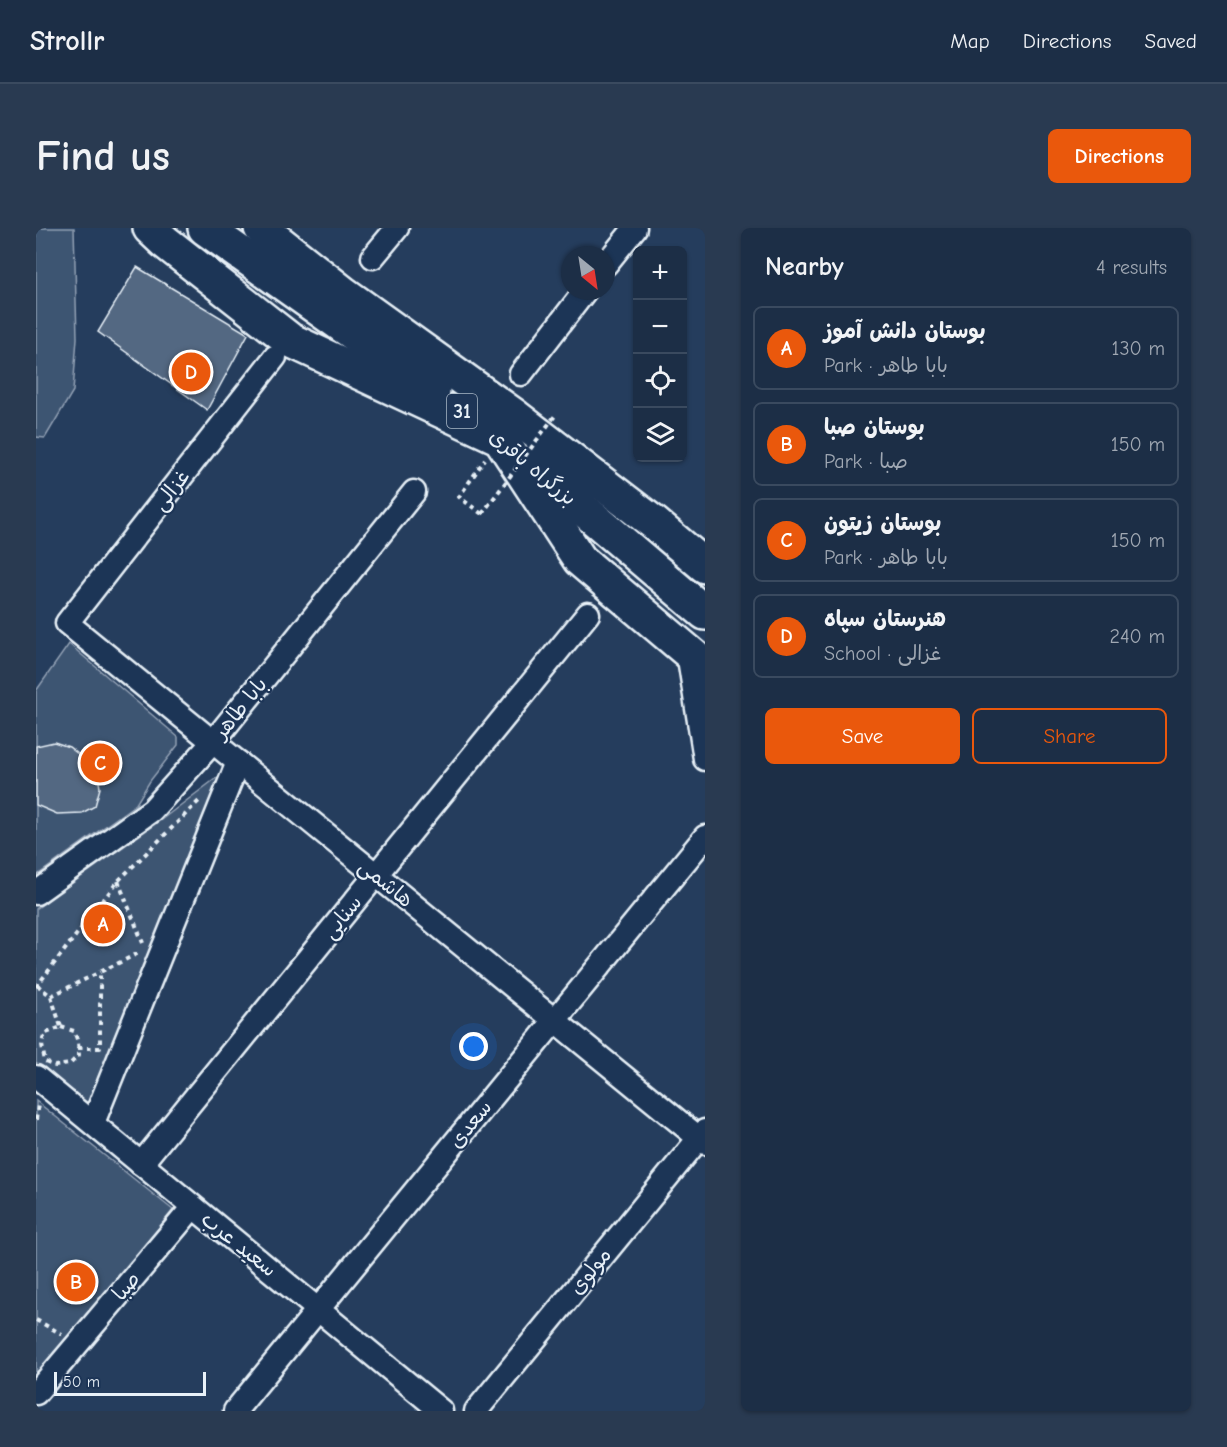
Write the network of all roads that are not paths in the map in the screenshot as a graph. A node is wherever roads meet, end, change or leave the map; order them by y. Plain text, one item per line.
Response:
1 (130, 228) edge
2 (205, 228) edge
3 (261, 228) edge
4 (397, 228) edge
5 (634, 228) edge
6 (157, 235) edge
7 (615, 252) edge
8 (373, 257) dead end
9 (578, 300) edge
10 (275, 357) dead end
11 (521, 374) dead end
12 (508, 428) junction
13 (414, 492) dead end
14 (705, 537) edge
15 (705, 566) edge
16 (705, 613) edge
17 (588, 614) dead end
18 (67, 623) joint
19 (696, 659) edge
20 (213, 742) junction
21 (705, 759) edge
22 (238, 762) junction
23 (705, 837) edge
24 (376, 875) junction
25 (36, 893) edge
26 (554, 1020) junction
27 (36, 1077) edge
28 (93, 1123) junction
29 (703, 1138) edge
30 (141, 1164) junction
31 (193, 1207) junction
32 (318, 1310) junction
33 (36, 1392) edge
34 (235, 1411) edge
35 (441, 1411) edge
36 (476, 1411) edge

1 - 6 highway
2 - 12 highway, بزرگراه باقری / 31
3 - 12 highway, بزرگراه باقری / 31
4 - 8 street
5 - 7 street
6 - 12 highway
9 - 11 street
10 - 18 street, غزالی
12 - 14 highway
12 - 15 highway, بزرگراه باقری / 31
12 - 16 highway, بزرگراه باقری / 31
12 - 19 highway
13 - 20 street, بابا طاهر
17 - 24 street, سنایی
18 - 20 street, هاشمی
19 - 21 street
20 - 22 street, هاشمی
20 - 25 street, بابا طاهر
22 - 24 street, هاشمی
22 - 28 street
23 - 26 street, سعدی
24 - 26 street, هاشمی
24 - 30 street, سنایی
26 - 29 street, هاشمی
26 - 32 street, سعدی
27 - 28 street, سعید عرب
28 - 30 street, سعید عرب
29 - 36 street, مولوی
30 - 31 street, سعید عرب
31 - 32 street, سعید عرب
31 - 33 street, صبا
32 - 34 street, سعدی
32 - 35 street, سعید عرب

